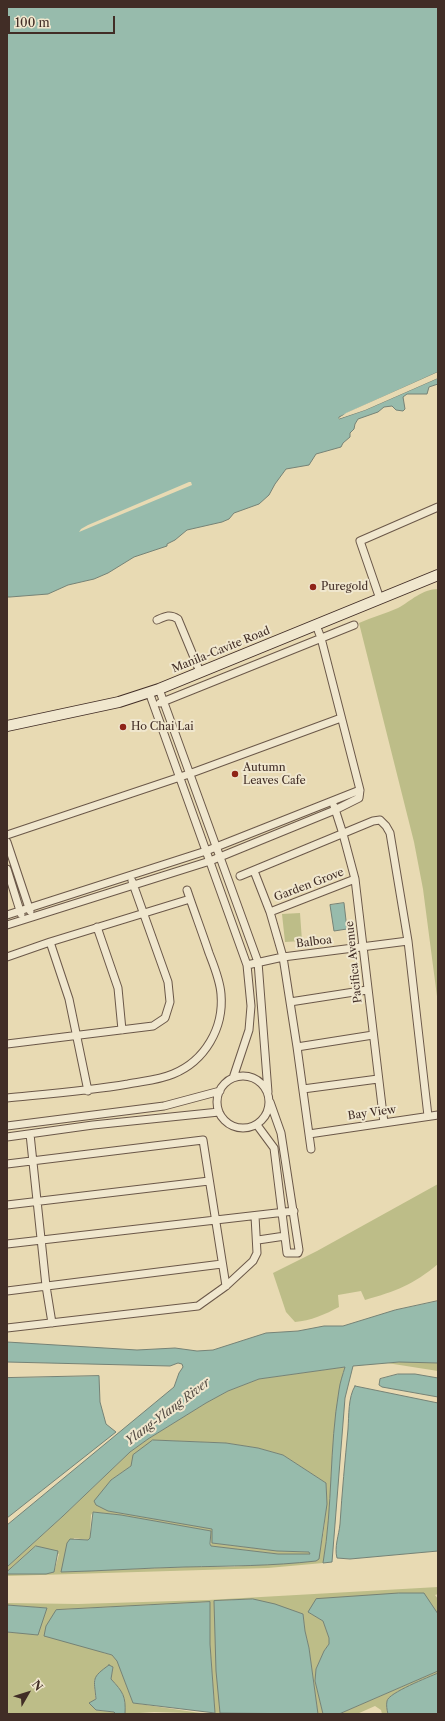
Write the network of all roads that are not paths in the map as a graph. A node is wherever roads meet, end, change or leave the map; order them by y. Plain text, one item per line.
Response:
1 (438, 507) edge
2 (438, 575) edge
3 (380, 599) junction
4 (157, 620) dead end
5 (316, 625) junction
6 (354, 625) dead end
7 (321, 638) junction
8 (200, 672) junction
9 (159, 689) junction
10 (149, 692) junction
11 (163, 701) junction
12 (154, 705) junction
13 (341, 718) junction
14 (7, 726) edge
15 (189, 774) junction
16 (179, 777) junction
17 (360, 790) junction
18 (332, 802) junction
19 (335, 810) junction
20 (343, 834) junction
21 (7, 835) edge
22 (7, 842) edge
23 (216, 847) junction
24 (206, 851) junction
25 (220, 857) junction
26 (210, 861) junction
27 (7, 869) edge
28 (254, 871) junction
29 (130, 875) junction
30 (240, 876) dead end
31 (355, 879) junction
32 (134, 885) junction
33 (187, 890) dead end
34 (190, 899) junction
35 (28, 908) junction
36 (20, 910) junction
37 (143, 912) junction
38 (270, 912) junction
39 (7, 915) edge
40 (32, 917) junction
41 (23, 920) junction
42 (7, 925) edge
43 (97, 927) junction
44 (50, 942) junction
45 (408, 942) junction
46 (364, 947) junction
47 (7, 957) edge
48 (282, 957) junction
49 (258, 962) junction
50 (248, 965) junction
51 (367, 990) junction
52 (290, 1002) junction
53 (122, 1030) junction
54 (373, 1035) junction
55 (76, 1037) junction
56 (7, 1044) edge
57 (297, 1047) junction
58 (233, 1078) junction
59 (378, 1079) junction
60 (303, 1089) junction
61 (88, 1091) junction
62 (220, 1091) junction
63 (268, 1092) junction
64 (7, 1098) edge
65 (270, 1102) junction
66 (219, 1112) junction
67 (438, 1115) edge
68 (91, 1116) junction
69 (428, 1116) junction
70 (384, 1123) junction
71 (93, 1125) junction
72 (257, 1125) junction
73 (7, 1126) edge
74 (30, 1134) junction
75 (309, 1134) junction
76 (7, 1137) edge
77 (311, 1149) dead end
78 (33, 1161) junction
79 (7, 1164) edge
80 (209, 1181) junction
81 (37, 1202) junction
82 (7, 1205) edge
83 (294, 1212) junction
84 (282, 1213) junction
85 (255, 1216) junction
86 (215, 1221) junction
87 (285, 1236) junction
88 (258, 1240) junction
89 (42, 1241) junction
90 (7, 1244) edge
91 (222, 1264) junction
92 (46, 1286) junction
93 (226, 1286) junction
94 (7, 1291) edge
95 (52, 1322) junction
96 (7, 1328) edge

1 - 3 street
2 - 3 main road, Manila-Cavite Road
3 - 5 main road, Manila-Cavite Road
4 - 8 street
5 - 7 street
5 - 8 main road, Manila-Cavite Road
6 - 7 street
7 - 11 street
7 - 13 street
8 - 9 main road, Manila-Cavite Road
9 - 10 main road, Manila-Cavite Road
9 - 11 street
10 - 12 street
10 - 14 main road, Manila-Cavite Road
11 - 12 street
11 - 15 street
12 - 16 street
13 - 15 street
13 - 17 street
15 - 16 street
15 - 23 street
16 - 21 street
16 - 24 street
17 - 18 street
17 - 19 street
18 - 19 street, Pacifica Avenue
18 - 23 street
19 - 20 street, Pacifica Avenue
19 - 25 street
20 - 28 street
20 - 31 street, Pacifica Avenue
20 - 45 street
22 - 35 street
23 - 24 street
23 - 25 street
24 - 26 street
24 - 29 street
25 - 26 street
25 - 49 street
26 - 32 street
26 - 50 street
27 - 36 street
28 - 30 street
28 - 38 street
29 - 32 street
29 - 35 street
31 - 38 street, Garden Grove
31 - 46 street, Pacifica Avenue
32 - 37 street
32 - 40 street
33 - 34 street
34 - 37 street
34 - 61 street
35 - 36 street
35 - 40 street
36 - 39 street
36 - 41 street
37 - 43 street
37 - 53 street
38 - 48 street
40 - 41 street
41 - 42 street
43 - 44 street
43 - 53 street
44 - 47 street
44 - 55 street
45 - 46 street, Balboa
45 - 69 street
46 - 48 street, Balboa
46 - 51 street, Pacifica Avenue
48 - 49 street, Balboa
48 - 52 street
49 - 50 street, Balboa
49 - 63 street
50 - 58 street
51 - 52 street
51 - 54 street, Pacifica Avenue
52 - 57 street
53 - 55 street
54 - 57 street
54 - 59 street, Pacifica Avenue
55 - 56 street
55 - 61 street
57 - 60 street
58 - 62 street
58 - 63 street
59 - 60 street
59 - 70 street, Pacifica Avenue
60 - 75 street
61 - 64 street
62 - 66 street
62 - 68 street
63 - 65 street
65 - 72 street
65 - 83 street
66 - 71 street
66 - 72 street
67 - 69 street, Bay View
68 - 71 street
68 - 73 street
69 - 70 street, Bay View
70 - 75 street, Bay View
71 - 74 street
72 - 84 street
74 - 76 street
74 - 78 street
75 - 77 street
78 - 79 street
78 - 80 street
78 - 81 street
80 - 81 street
80 - 86 street
81 - 82 street
81 - 89 street
83 - 84 street
83 - 87 street
84 - 85 street
84 - 87 street
85 - 86 street
85 - 88 street
86 - 89 street
86 - 91 street
87 - 88 street
88 - 93 street
89 - 90 street
89 - 92 street
91 - 92 street
91 - 93 street
92 - 94 street
92 - 95 street
93 - 95 street
95 - 96 street

